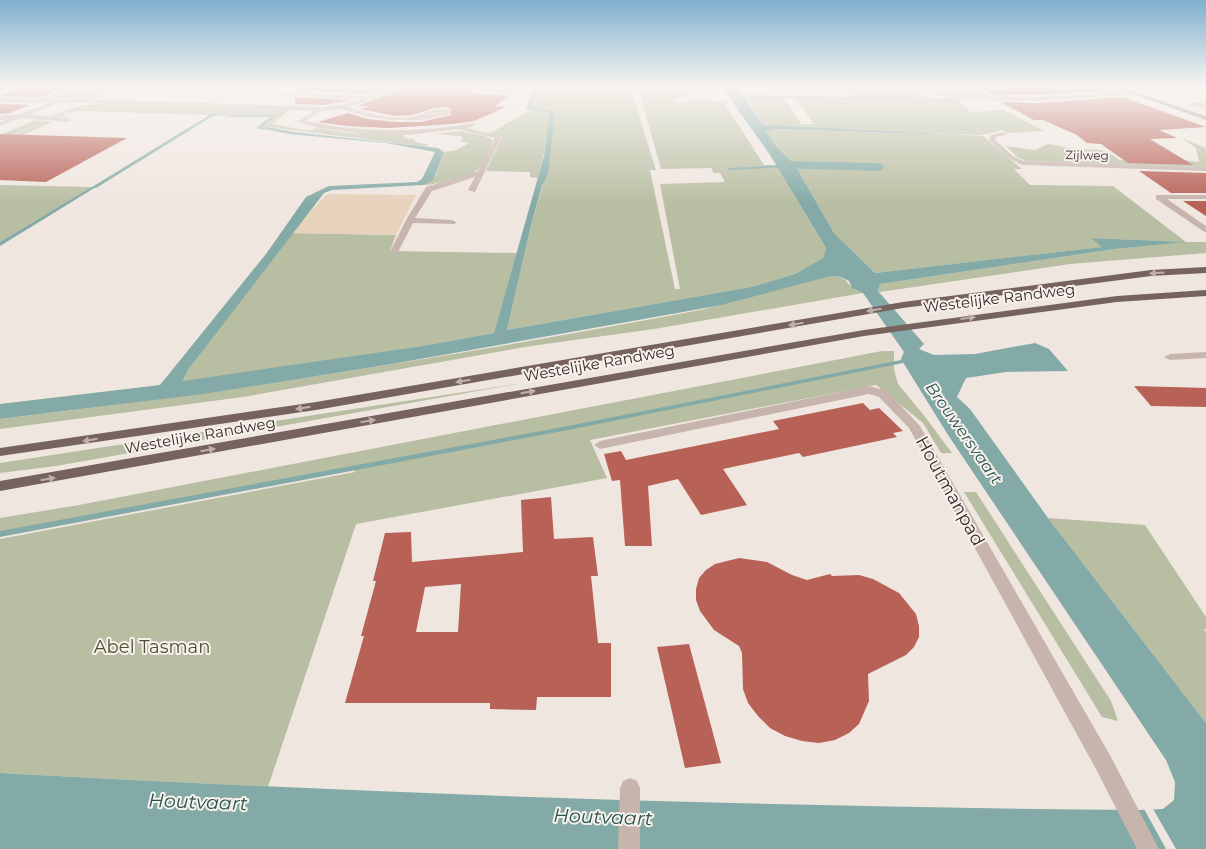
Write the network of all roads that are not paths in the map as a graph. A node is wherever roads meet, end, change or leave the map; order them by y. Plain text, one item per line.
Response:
1 (320, 127) edge
2 (467, 127) edge
3 (457, 129) junction
4 (1004, 134) dead end
5 (1206, 169) edge
6 (480, 173) junction
7 (472, 190) dead end
8 (1206, 197) edge
9 (410, 220) junction
10 (452, 222) dead end
11 (1206, 230) edge
12 (394, 252) dead end
13 (1206, 270) edge
14 (1206, 293) edge
15 (1206, 356) edge
16 (1170, 357) dead end
17 (600, 445) dead end
18 (0, 452) edge
19 (0, 486) edge
20 (630, 788) dead end
21 (629, 849) edge
22 (1148, 849) edge

1 - 3 street
2 - 3 street
3 - 6 street
4 - 5 street, Zijlweg
6 - 7 street
6 - 9 street
8 - 11 street
9 - 10 street
9 - 12 street
13 -> 18 main road, Westelijke Randweg
19 -> 14 main road, Westelijke Randweg
15 - 16 street
17 - 22 street, Houtmanpad
20 - 21 street

